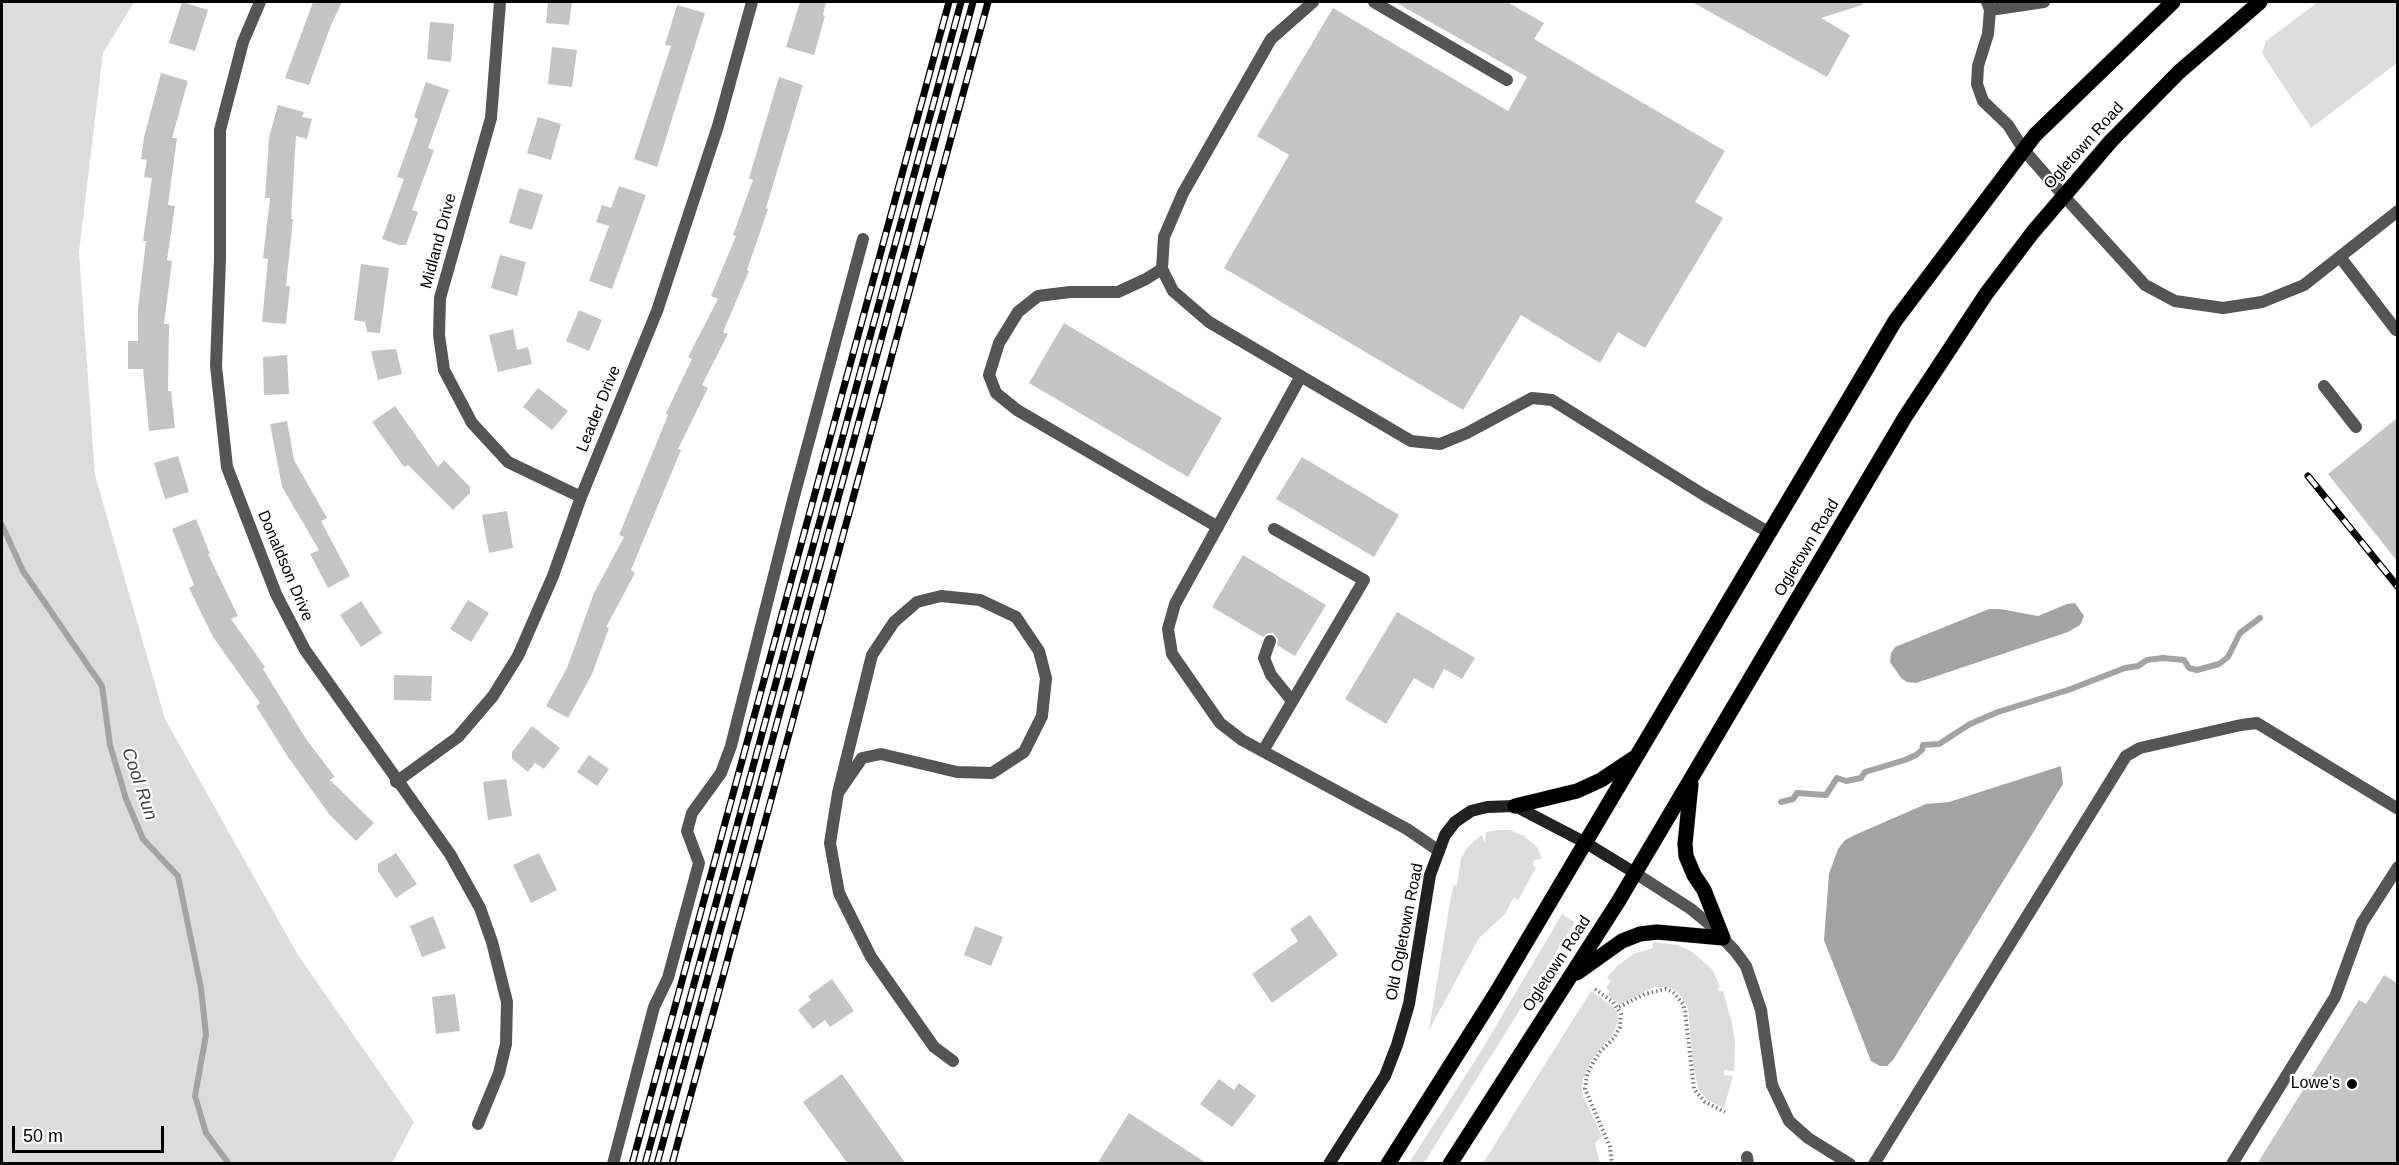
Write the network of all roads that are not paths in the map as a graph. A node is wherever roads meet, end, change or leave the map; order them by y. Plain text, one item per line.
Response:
1 (260, 2) edge
2 (500, 2) edge
3 (752, 2) edge
4 (1313, 2) edge
5 (1374, 2) edge
6 (2044, 2) edge
7 (2174, 2) edge
8 (2260, 2) edge
9 (1989, 6) edge
10 (1507, 80) dead end
11 (2024, 150) junction
12 (2063, 195) junction
13 (2397, 211) edge
14 (863, 239) dead end
15 (2340, 257) junction
16 (1162, 269) junction
17 (2396, 330) edge
18 (1301, 376) junction
19 (2324, 386) dead end
20 (2356, 427) dead end
21 (581, 497) junction
22 (1218, 527) junction
23 (1274, 529) dead end
24 (1770, 533) junction
25 (1270, 641) dead end
26 (1292, 701) junction
27 (1263, 751) junction
28 (1638, 754) junction
29 (1692, 777) junction
30 (396, 782) junction
31 (838, 793) junction
32 (1515, 806) junction
33 (2397, 809) edge
34 (1586, 843) junction
35 (1439, 851) junction
36 (2397, 867) edge
37 (1635, 873) junction
38 (1723, 938) junction
39 (1570, 978) junction
40 (953, 1061) dead end
41 (478, 1125) dead end
42 (613, 1164) edge
43 (1329, 1164) edge
44 (1388, 1164) edge
45 (1450, 1164) edge
46 (1850, 1164) edge
47 (1874, 1164) edge
48 (2232, 1164) edge

1 - 30 street, Donaldson Drive
2 - 21 street, Midland Drive
3 - 21 street, Leader Drive
4 - 16 street
5 - 10 street
6 - 9 street
7 - 11 main road
8 - 12 main road, Ogletown Road
9 - 11 street
11 - 12 street
11 - 24 main road
12 - 15 street
12 - 29 main road, Ogletown Road
13 - 15 street
14 - 42 street
15 - 17 street
16 - 18 street
16 - 22 street
18 - 22 street
18 - 24 street
19 - 20 street
21 - 30 street, Leader Drive
22 - 27 street
23 - 26 street
24 - 28 main road
25 - 26 street
26 - 27 street
27 - 35 street
28 - 32 main road
28 - 34 main road
29 - 37 main road, Ogletown Road
29 - 38 main road
30 - 41 street, Donaldson Drive
31 - 31 street
31 - 40 street
32 - 34 street
32 - 35 street, Old Ogletown Road
33 - 47 street
34 - 37 street
34 - 44 main road
35 - 43 street, Old Ogletown Road
36 - 48 street
37 - 38 street
37 - 39 main road, Ogletown Road
38 - 39 main road
38 - 46 street
39 - 45 main road, Ogletown Road

